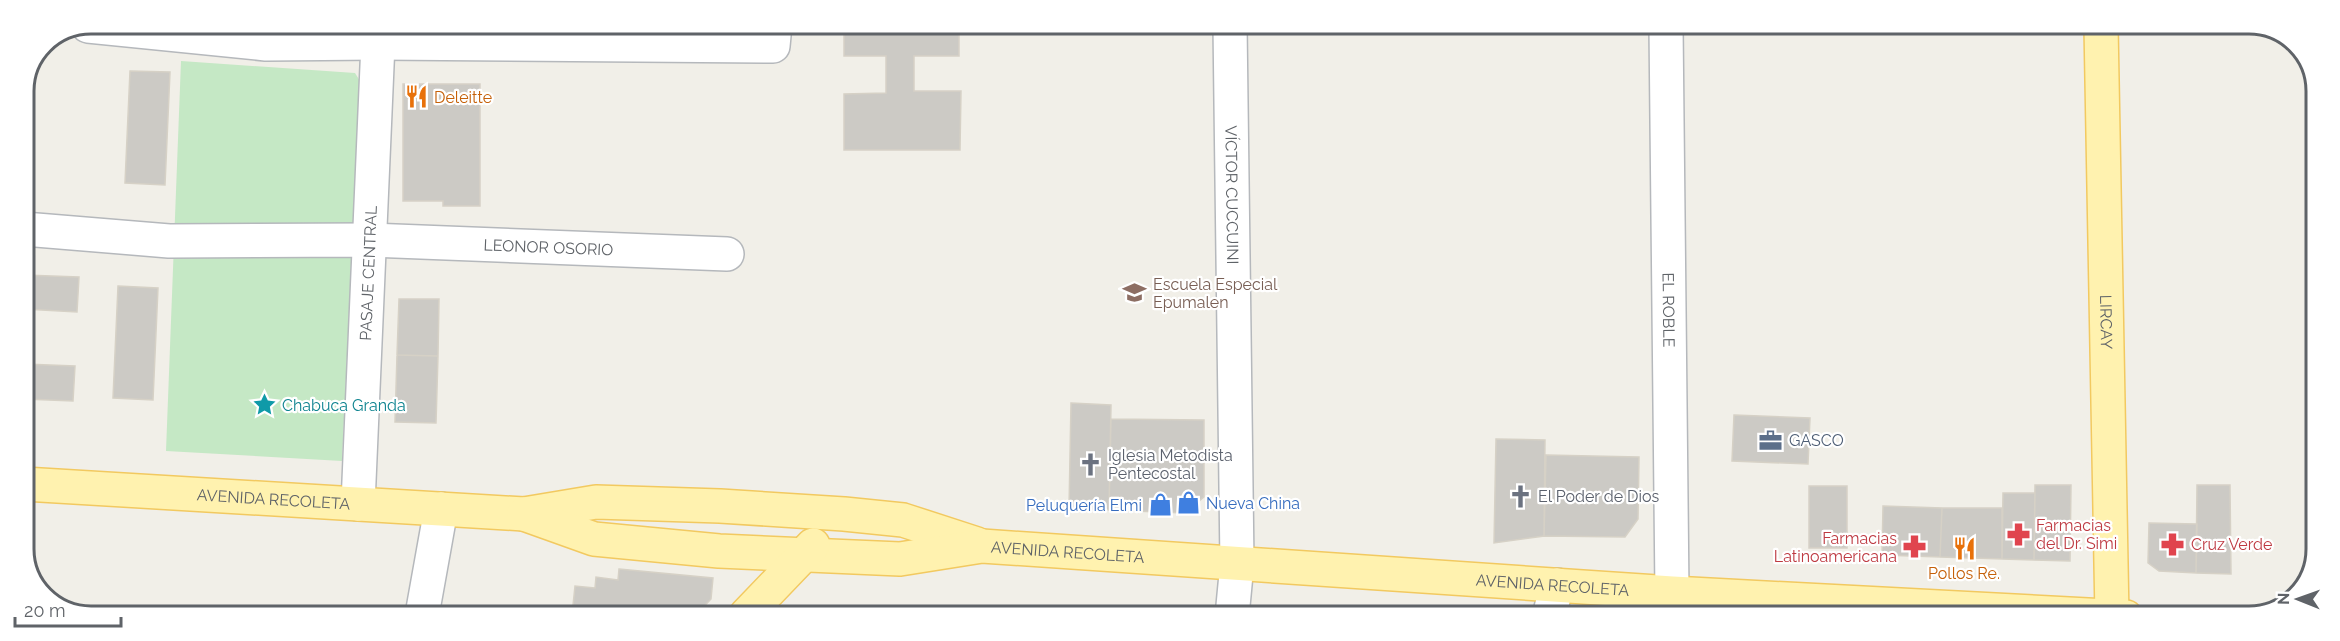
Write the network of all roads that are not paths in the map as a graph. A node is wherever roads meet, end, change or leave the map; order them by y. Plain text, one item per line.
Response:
1 (167, 34) edge
2 (1230, 34) edge
3 (1666, 34) edge
4 (2101, 34) edge
5 (774, 35) edge
6 (378, 43) junction
7 (34, 230) edge
8 (370, 240) junction
9 (727, 254) dead end
10 (35, 485) edge
11 (358, 504) junction
12 (441, 509) junction
13 (524, 514) junction
14 (844, 514) junction
15 (981, 546) junction
16 (802, 556) junction
17 (1237, 564) junction
18 (1557, 585) junction
19 (1672, 592) junction
20 (424, 606) edge
21 (755, 606) edge
22 (1233, 606) edge
23 (1552, 606) edge
24 (1778, 606) edge
25 (2116, 606) edge

1 - 6 street
2 - 17 street, VÍCTOR CUCCUINI
3 - 19 street, EL ROBLE
4 - 25 main road, LIRCAY
5 - 6 street
6 - 8 street, PASAJE CENTRAL
7 - 8 street, LEONOR OSORIO
8 - 9 street, LEONOR OSORIO
8 - 11 street, PASAJE CENTRAL
10 - 11 main road, AVENIDA RECOLETA
11 - 12 main road, AVENIDA RECOLETA
12 - 13 main road, AVENIDA RECOLETA
12 - 20 street
13 - 14 main road, AVENIDA RECOLETA
13 - 16 main road, AVENIDA RECOLETA
14 - 15 main road, AVENIDA RECOLETA
14 - 16 main road
15 - 16 main road, AVENIDA RECOLETA
15 - 17 main road, AVENIDA RECOLETA
16 - 21 main road
17 - 18 main road, AVENIDA RECOLETA
17 - 22 street, VÍCTOR CUCCUINI
18 - 19 main road, AVENIDA RECOLETA
18 - 23 street
19 - 24 main road, AVENIDA RECOLETA

